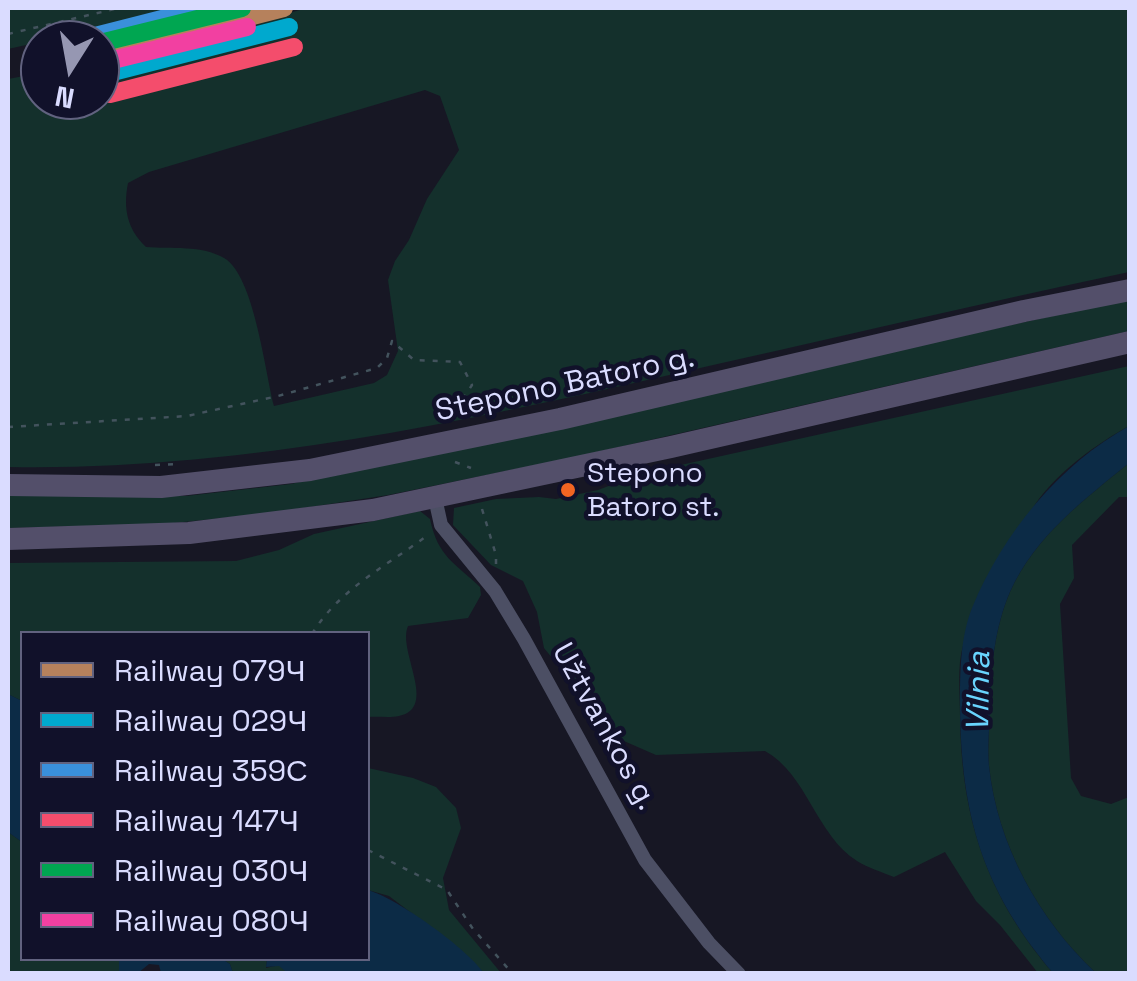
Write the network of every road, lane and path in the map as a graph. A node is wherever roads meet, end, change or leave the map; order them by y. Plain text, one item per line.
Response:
1 (119, 8) edge
2 (8, 34) edge
3 (1130, 290) edge
4 (1130, 342) edge
5 (440, 418) dead end
6 (8, 427) edge
7 (191, 462) dead end
8 (154, 466) dead end
9 (8, 485) edge
10 (476, 489) junction
11 (435, 498) junction
12 (441, 526) junction
13 (8, 539) edge
14 (495, 592) junction
15 (314, 631) edge
16 (370, 851) edge
17 (513, 974) edge
18 (739, 974) edge

1 - 2 path
3 - 9 main road, Stepono Batoro g.
4 - 10 main road
5 - 6 path
7 - 8 path
10 - 11 main road
10 - 14 path
11 - 12 street, Užtvankos g.
11 - 13 main road
12 - 14 street, Užtvankos g.
12 - 15 path
14 - 18 street, Užtvankos g.
16 - 17 path

